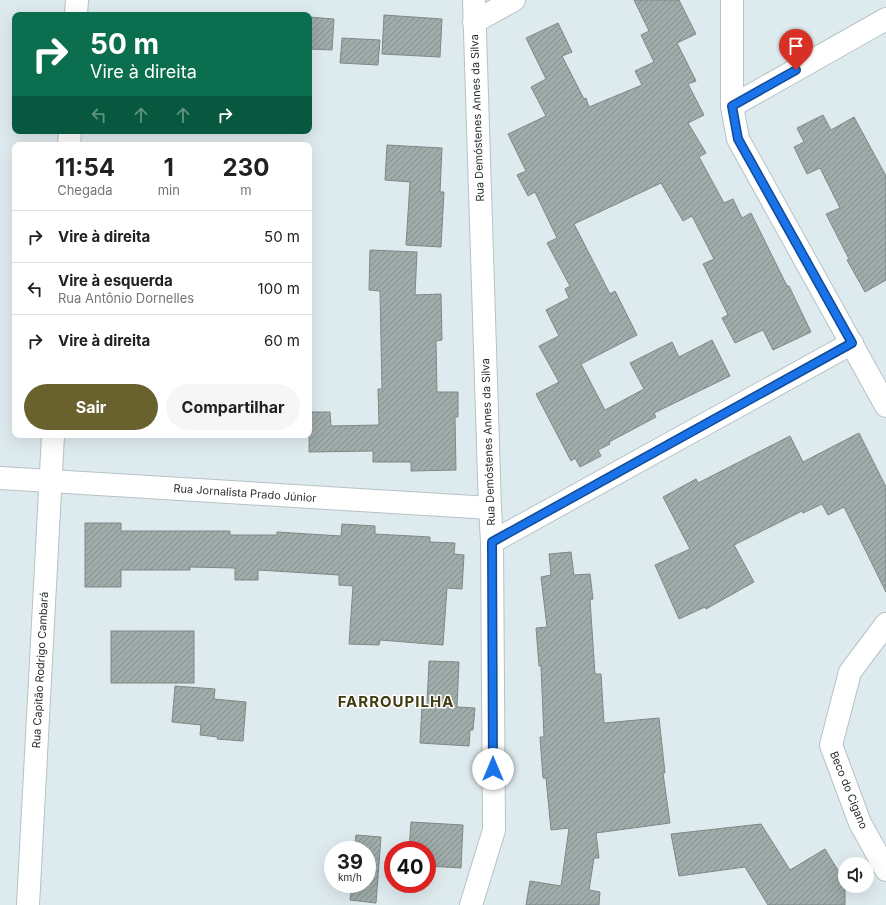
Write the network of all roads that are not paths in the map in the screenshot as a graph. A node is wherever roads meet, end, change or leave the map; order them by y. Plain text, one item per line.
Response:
1 (77, 0) edge
2 (474, 0) edge
3 (514, 0) edge
4 (732, 0) edge
5 (76, 12) edge
6 (886, 19) edge
7 (474, 22) junction
8 (732, 106) junction
9 (852, 343) junction
10 (886, 406) edge
11 (52, 438) edge
12 (0, 478) edge
13 (50, 480) junction
14 (490, 508) junction
15 (492, 542) junction
16 (886, 624) edge
17 (886, 870) edge
18 (28, 905) edge
19 (471, 905) edge

1 - 5 street
2 - 7 street, Rua Demóstenes Annes da Silva
3 - 7 street
4 - 8 street
6 - 8 street
7 - 14 street, Rua Demóstenes Annes da Silva
8 - 9 street
9 - 10 street
9 - 15 street
11 - 13 street, Rua Capitão Rodrigo Cambará
12 - 13 street, Rua Jornalista Prado Júnior
13 - 14 street, Rua Jornalista Prado Júnior
13 - 18 street, Rua Capitão Rodrigo Cambará
14 - 15 street, Rua Demóstenes Annes da Silva
15 - 19 street, Rua Demóstenes Annes da Silva
16 - 17 street, Beco do Cigano

